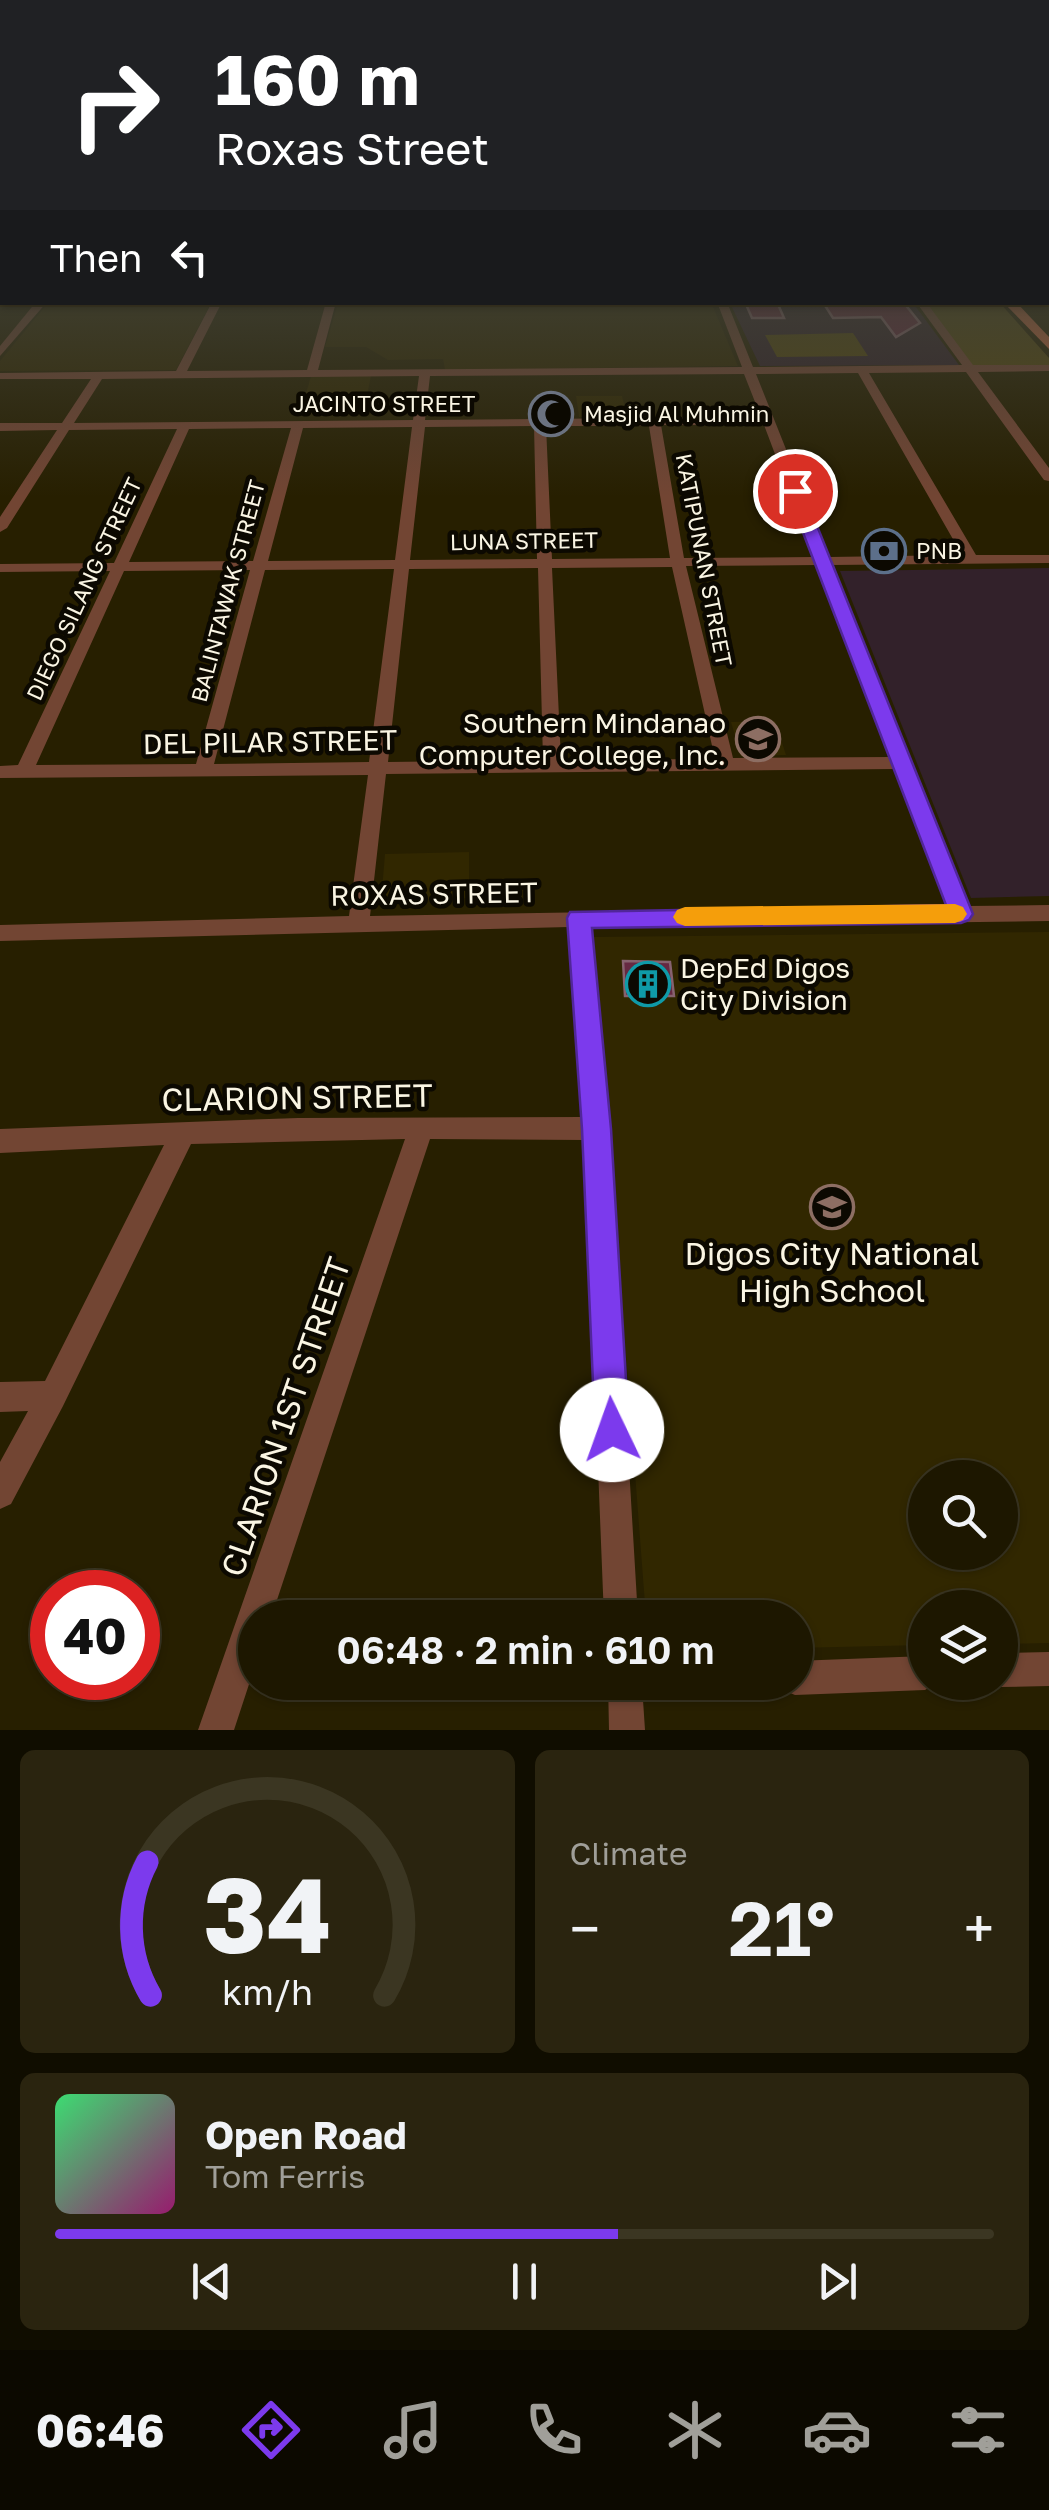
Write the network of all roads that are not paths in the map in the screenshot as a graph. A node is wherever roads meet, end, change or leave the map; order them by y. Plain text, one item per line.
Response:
1 (201, 335) edge
2 (322, 335) edge
3 (735, 335) edge
4 (945, 335) edge
5 (1049, 368) edge
6 (970, 369) junction
7 (748, 370) junction
8 (862, 370) junction
9 (425, 373) junction
10 (180, 374) junction
11 (312, 374) junction
12 (99, 375) junction
13 (0, 376) edge
14 (768, 421) junction
15 (540, 422) junction
16 (654, 422) junction
17 (298, 424) junction
18 (419, 424) junction
19 (185, 425) junction
20 (66, 426) junction
21 (0, 427) edge
22 (1049, 476) edge
23 (0, 528) edge
24 (1049, 559) edge
25 (972, 560) junction
26 (822, 561) junction
27 (678, 562) junction
28 (542, 564) junction
29 (402, 565) junction
30 (257, 566) junction
31 (0, 568) edge
32 (118, 568) junction
33 (902, 763) junction
34 (726, 766) junction
35 (552, 768) junction
36 (378, 769) junction
37 (203, 770) junction
38 (0, 772) edge
39 (24, 772) junction
40 (1049, 913) edge
41 (961, 914) junction
42 (579, 918) junction
43 (359, 924) junction
44 (0, 933) edge
45 (422, 1127) junction
46 (596, 1129) junction
47 (184, 1132) junction
48 (0, 1142) edge
49 (53, 1396) junction
50 (0, 1397) edge
51 (0, 1493) edge
52 (621, 1600) edge
53 (1049, 1668) edge
54 (1018, 1669) edge
55 (908, 1674) edge
56 (813, 1677) edge
57 (626, 1700) edge
58 (216, 1730) edge
59 (627, 1730) edge

1 - 10 street
2 - 11 street
3 - 7 street
4 - 6 street
5 - 6 street
6 - 8 street
6 - 22 street
7 - 8 street
7 - 9 street
7 - 14 street
8 - 25 street
9 - 11 street
9 - 18 street
10 - 11 street
10 - 12 street
12 - 13 street
12 - 20 street
14 - 16 street, JACINTO STREET
14 - 26 street
15 - 16 street, JACINTO STREET
15 - 18 street, JACINTO STREET
15 - 28 street
16 - 27 street, KATIPUNAN STREET
17 - 18 street, JACINTO STREET
17 - 19 street, JACINTO STREET
17 - 30 street, BALINTAWAK STREET
18 - 29 street
19 - 20 street, JACINTO STREET
19 - 32 street, DIEGO SILANG STREET
20 - 21 street, JACINTO STREET
20 - 23 street
24 - 25 street, LUNA STREET
25 - 26 street, LUNA STREET
26 - 27 street, LUNA STREET
26 - 33 street
27 - 28 street, LUNA STREET
27 - 34 street, KATIPUNAN STREET
28 - 29 street, LUNA STREET
28 - 35 street
29 - 30 street, LUNA STREET
29 - 36 street
30 - 32 street, LUNA STREET
30 - 37 street, BALINTAWAK STREET
31 - 32 street, LUNA STREET
32 - 39 street, DIEGO SILANG STREET
33 - 34 street, DEL PILAR STREET
33 - 41 street
34 - 35 street, DEL PILAR STREET
35 - 36 street, DEL PILAR STREET
36 - 37 street, DEL PILAR STREET
36 - 43 street
37 - 39 street, DEL PILAR STREET
38 - 39 street, DEL PILAR STREET
40 - 41 street, ROXAS STREET
41 - 42 street, ROXAS STREET
42 - 43 street, ROXAS STREET
42 - 46 street
43 - 44 street, ROXAS STREET
45 - 46 street, CLARION STREET
45 - 47 street, CLARION STREET
45 - 58 street, CLARION 1ST STREET
46 - 52 street
47 - 48 street, CLARION STREET
47 - 49 street
49 - 50 street
49 - 51 street
53 - 54 street
55 - 56 street
57 - 59 street

